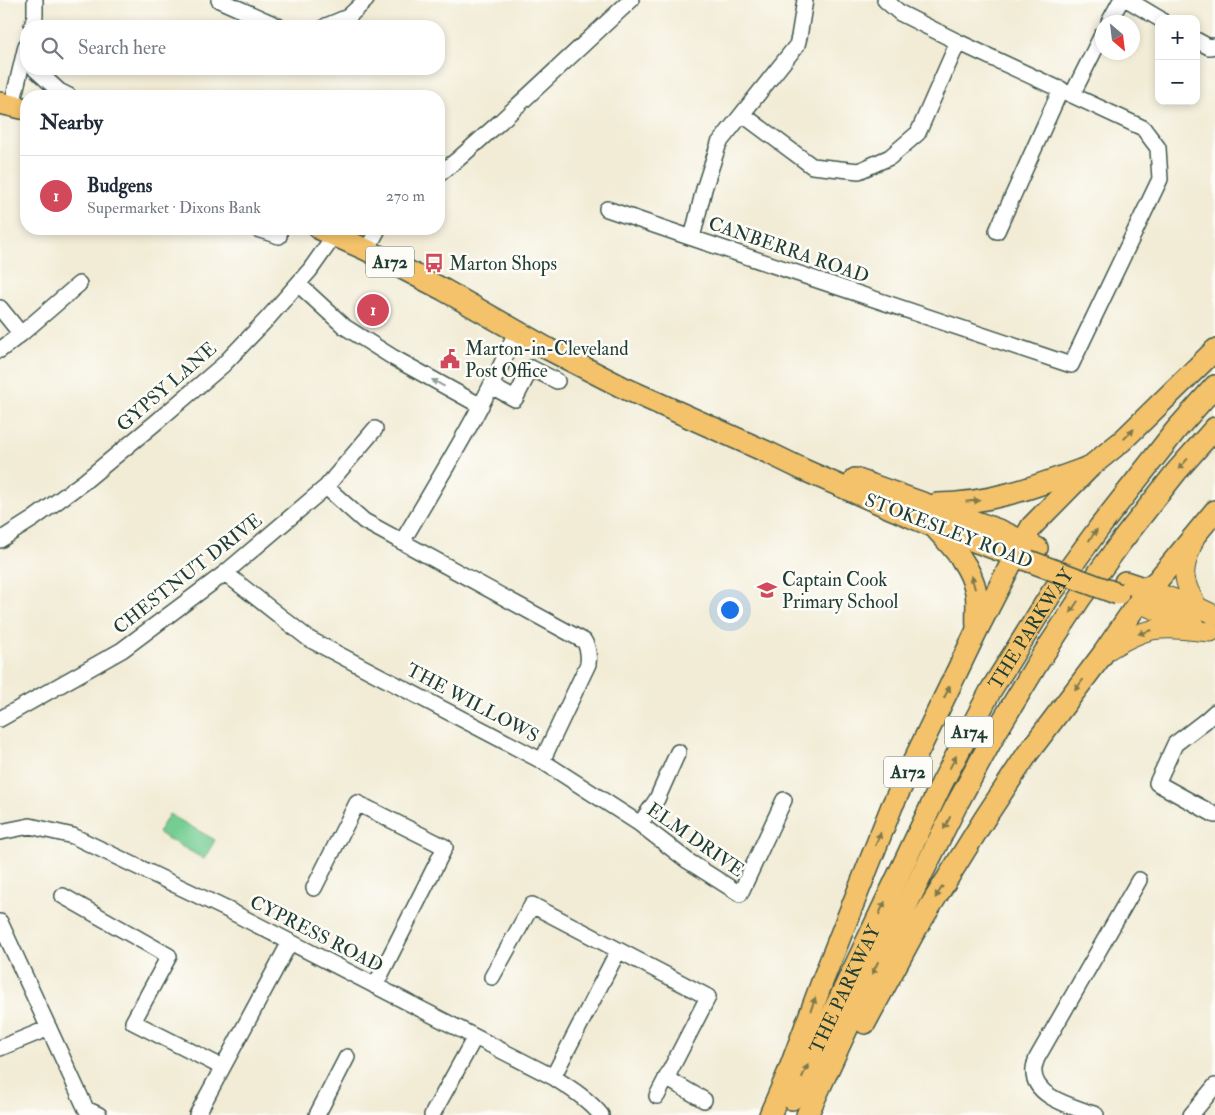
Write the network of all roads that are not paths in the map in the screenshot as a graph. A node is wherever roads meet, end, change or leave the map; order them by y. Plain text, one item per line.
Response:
1 (35, 0) edge
2 (219, 0) edge
3 (366, 0) edge
4 (631, 0) edge
5 (805, 0) edge
6 (885, 0) edge
7 (1121, 0) edge
8 (1128, 0) edge
9 (1113, 15) edge
10 (1155, 16) edge
11 (34, 20) edge
12 (264, 20) edge
13 (341, 20) edge
14 (958, 42) junction
15 (1200, 42) edge
16 (1095, 46) edge
17 (1215, 46) edge
18 (20, 75) edge
19 (42, 75) edge
20 (59, 90) edge
21 (1066, 92) junction
22 (13, 106) edge
23 (742, 114) junction
24 (445, 169) edge
25 (607, 209) dead end
26 (997, 231) dead end
27 (326, 235) edge
28 (334, 235) edge
29 (375, 235) edge
30 (692, 238) junction
31 (367, 250) junction
32 (79, 284) dead end
33 (298, 284) junction
34 (0, 308) edge
35 (516, 332) junction
36 (21, 334) junction
37 (0, 350) edge
38 (1215, 350) edge
39 (557, 381) dead end
40 (491, 386) junction
41 (1215, 386) edge
42 (480, 406) junction
43 (1215, 428) edge
44 (375, 429) dead end
45 (1091, 466) junction
46 (326, 488) junction
47 (892, 501) junction
48 (924, 504) junction
49 (1215, 511) edge
50 (935, 527) junction
51 (1199, 530) junction
52 (0, 540) edge
53 (402, 542) junction
54 (1026, 552) junction
55 (225, 573) junction
56 (1142, 596) junction
57 (1198, 607) junction
58 (1214, 627) edge
59 (977, 630) junction
60 (1103, 654) junction
61 (1215, 712) edge
62 (0, 719) edge
63 (678, 752) dead end
64 (542, 761) junction
65 (784, 800) dead end
66 (1215, 815) edge
67 (640, 824) junction
68 (0, 832) edge
69 (1139, 880) dead end
70 (314, 888) dead end
71 (63, 896) dead end
72 (1, 926) edge
73 (290, 942) junction
74 (618, 951) junction
75 (492, 977) dead end
76 (375, 986) junction
77 (49, 1028) junction
78 (475, 1037) junction
79 (0, 1048) edge
80 (347, 1057) dead end
81 (222, 1067) junction
82 (553, 1077) junction
83 (666, 1078) junction
84 (1215, 1086) edge
85 (657, 1096) dead end
86 (704, 1100) dead end
87 (89, 1113) edge
88 (197, 1115) edge
89 (317, 1115) edge
90 (432, 1115) edge
91 (601, 1115) edge
92 (770, 1115) edge
93 (784, 1115) edge
94 (807, 1115) edge
95 (818, 1115) edge
96 (1096, 1115) edge
97 (1192, 1115) edge

1 - 11 street
2 - 12 street
3 - 13 street
4 - 24 street
5 - 23 street, CANBERRA ROAD
6 - 14 street
7 - 9 street
8 - 10 street
14 - 21 street
14 - 23 street
15 - 17 street
16 - 21 street
18 - 22 street
19 - 20 street
21 - 26 street
21 - 30 street, CANBERRA ROAD
23 - 30 street, CANBERRA ROAD
25 - 30 street
27 - 33 street, GYPSY LANE
28 - 31 highway, A172
29 - 31 street
31 - 35 highway, A172
32 - 36 street
42 -> 33 street
33 - 52 street, GYPSY LANE
34 - 36 street
35 - 40 street
35 - 47 highway, A172
36 - 37 street
45 -> 38 highway
39 - 40 street
40 - 42 street
93 -> 41 highway, THE PARKWAY / A174
42 - 53 street
43 -> 94 highway, THE PARKWAY / A174
44 - 46 street, CHESTNUT DRIVE
48 -> 45 highway
45 - 54 highway
46 - 53 street, THE WILLOWS
46 - 55 street, CHESTNUT DRIVE
47 - 48 highway, A172
47 - 50 highway, STOKESLEY ROAD / A172
48 - 54 highway, A172
49 - 51 highway
50 - 54 highway, STOKESLEY ROAD / A172
59 -> 50 highway, A172
51 - 56 highway
51 - 57 main road
53 - 64 street, THE WILLOWS
54 - 56 highway, STOKESLEY ROAD / A172
54 - 59 highway, A172
55 - 62 street, CHESTNUT DRIVE
55 - 64 street, THE WILLOWS
56 - 57 main road, STOKESLEY ROAD / A172
56 - 58 main road, STOKESLEY ROAD / A172
56 - 60 highway
57 - 58 main road, STOKESLEY ROAD / A172
58 -> 60 main road
92 -> 59 highway, A172
60 -> 95 highway
61 - 66 street
63 - 67 street
64 - 67 street, ELM DRIVE
65 - 67 street, ELM DRIVE
68 - 73 street, CYPRESS ROAD
69 - 96 street
70 - 76 street
71 - 81 street
72 - 77 street
73 - 76 street, CYPRESS ROAD
73 - 81 street
74 - 75 street
74 - 82 street
74 - 83 street
76 - 78 street, CYPRESS ROAD
77 - 79 street
77 - 87 street
78 - 82 street, CYPRESS ROAD
78 - 90 street
80 - 89 street
81 - 88 street
82 - 91 street, CYPRESS ROAD
83 - 85 street
83 - 86 street
84 - 97 street

